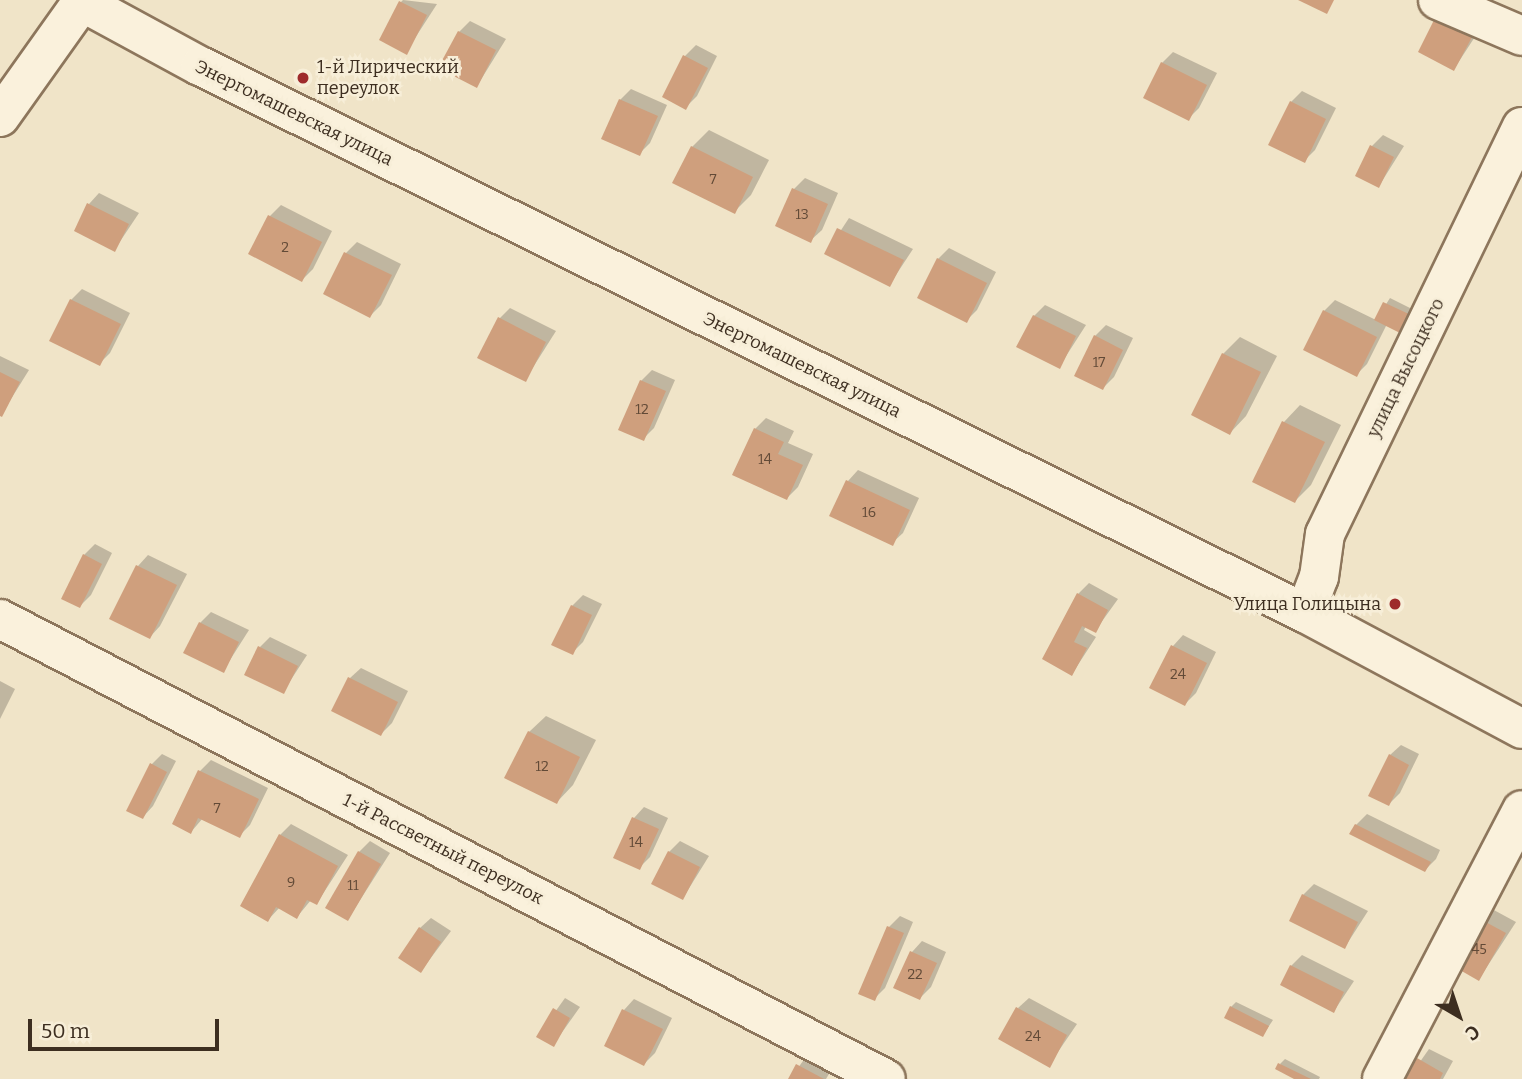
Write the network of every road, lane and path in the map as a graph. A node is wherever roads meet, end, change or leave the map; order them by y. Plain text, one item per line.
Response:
1 (1438, 0) edge
2 (82, 1) edge
3 (1522, 36) edge
4 (0, 117) edge
5 (1522, 129) edge
6 (1305, 613) junction
7 (0, 619) edge
8 (1522, 729) edge
9 (1522, 810) edge
10 (886, 1079) edge
11 (1382, 1079) edge

1 - 3 street
2 - 4 street
2 - 6 street, Энергомашевская улица
5 - 6 street, улица Высоцкого
6 - 8 street, Энергомашевская улица
7 - 10 street, 1-й Рассветный переулок
9 - 11 street

